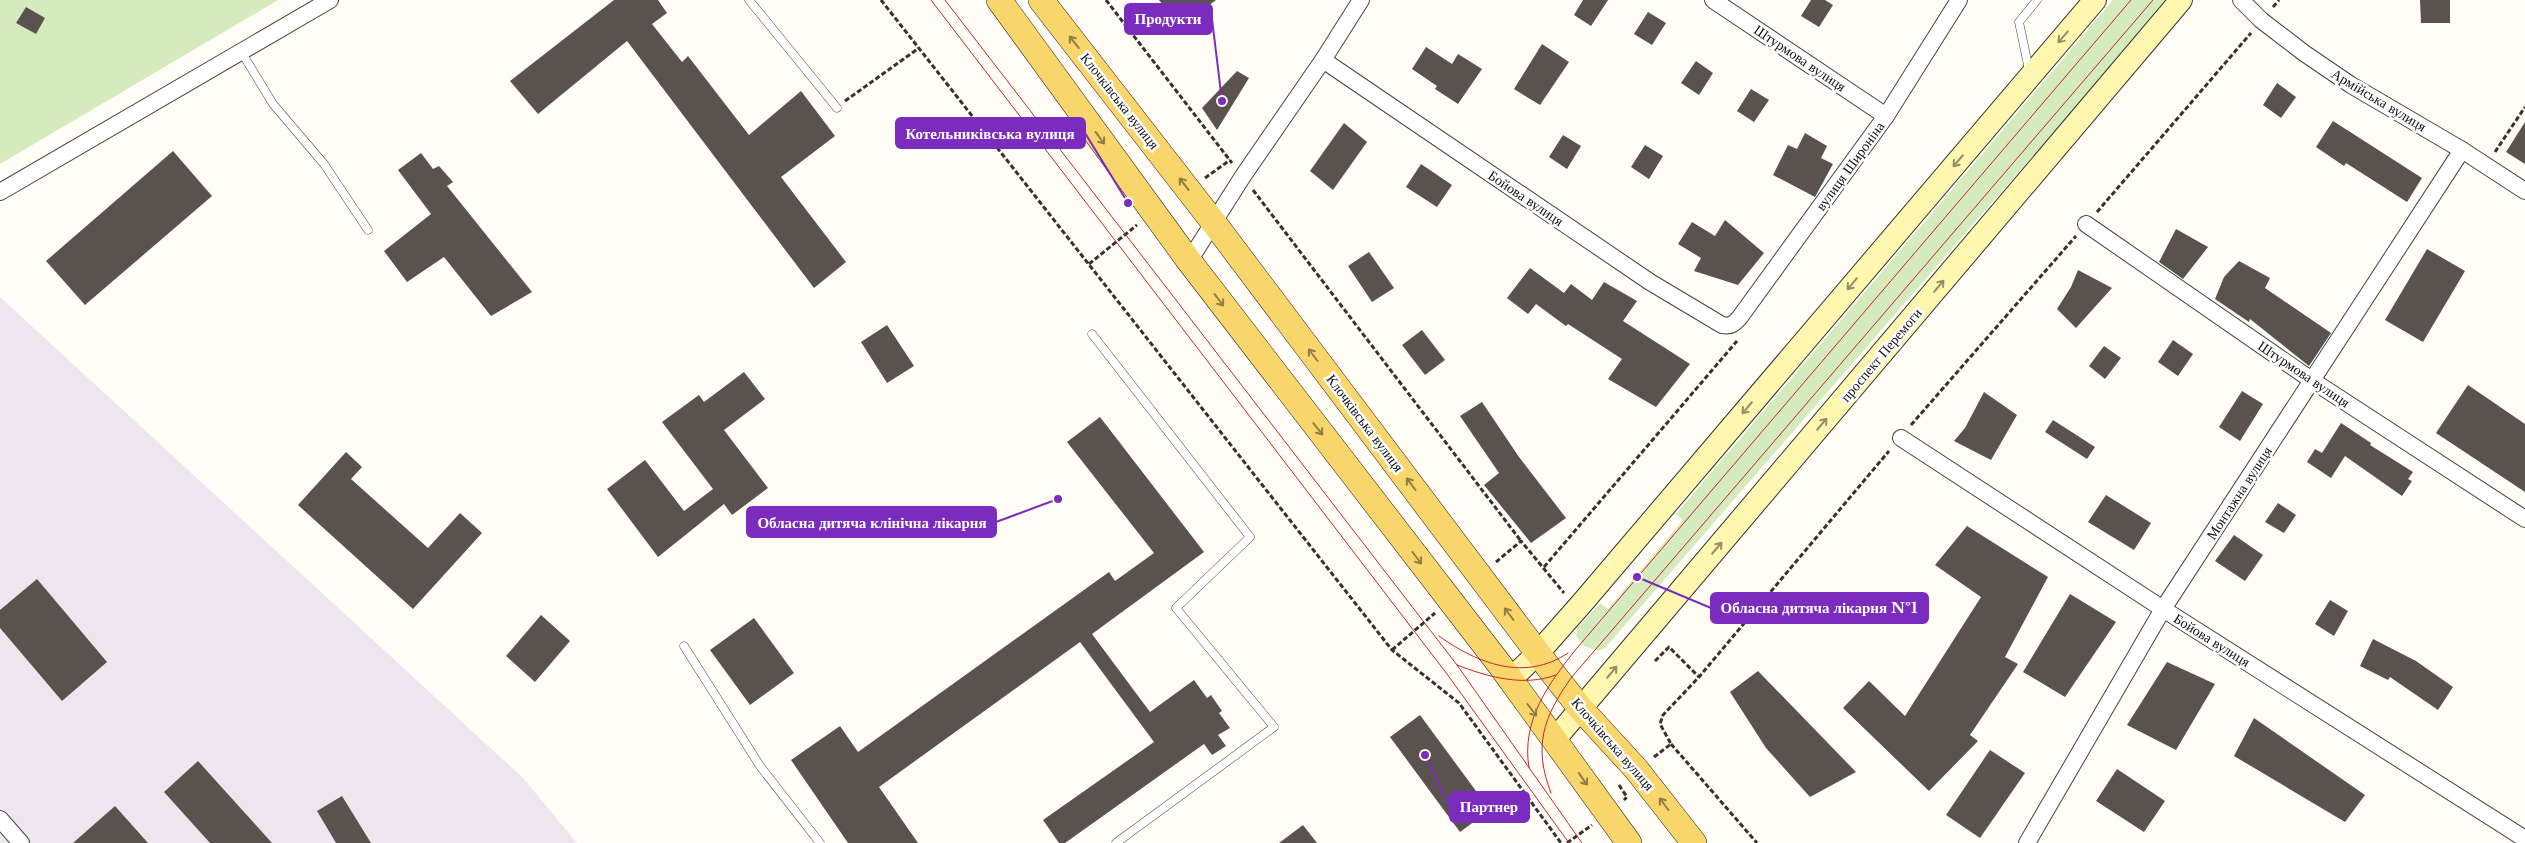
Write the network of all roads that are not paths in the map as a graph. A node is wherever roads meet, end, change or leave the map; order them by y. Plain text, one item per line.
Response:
1 (330, 0) edge
2 (749, 0) edge
3 (998, 0) edge
4 (1041, 0) edge
5 (1361, 0) edge
6 (1713, 0) edge
7 (1959, 0) edge
8 (2037, 0) edge
9 (2095, 0) edge
10 (2181, 0) edge
11 (2241, 0) edge
12 (242, 53) junction
13 (1323, 60) junction
14 (2030, 76) junction
15 (837, 108) dead end
16 (1886, 116) junction
17 (2462, 150) junction
18 (2525, 191) edge
19 (0, 192) edge
20 (1214, 223) junction
21 (2086, 224) road end
22 (368, 230) dead end
23 (1189, 261) junction
24 (1732, 325) joint
25 (1092, 334) dead end
26 (2313, 381) junction
27 (1901, 438) road end
28 (2525, 519) edge
29 (2163, 609) junction
30 (684, 646) dead end
31 (1538, 653) junction
32 (1510, 680) junction
33 (1581, 709) junction
34 (1555, 739) junction
35 (0, 819) edge
36 (2525, 838) edge
37 (21, 843) edge
38 (820, 843) edge
39 (1116, 843) edge
40 (1629, 843) edge
41 (1694, 843) edge
42 (2027, 843) edge

1 - 12 street
2 - 15 lane
3 -> 23 main road
20 -> 4 main road, Клочківська вулиця
5 - 13 street
6 - 16 street, Штурмова вулиця
7 - 16 street, вулиця Широніна
8 - 14 lane
9 -> 14 main road
33 -> 10 main road, проспект Перемоги
11 - 17 street, Армійська вулиця
12 - 19 street
12 - 22 lane
13 - 20 street
13 - 24 street, Бойова вулиця
14 -> 31 main road
16 - 24 street, вулиця Широніна
17 - 18 street, Армійська вулиця
17 - 26 street, Монтажна вулиця
20 - 23 street
31 -> 20 main road, Клочківська вулиця
21 - 26 street, Штурмова вулиця
23 -> 32 main road
25 - 39 lane
26 - 28 street, Штурмова вулиця
26 - 29 street, Монтажна вулиця
27 - 29 street, Бойова вулиця
29 - 36 street, Бойова вулиця
29 - 42 street, Монтажна вулиця
30 - 38 lane
31 - 32 main road
31 - 33 main road, Клочківська вулиця
32 -> 34 main road
33 - 34 main road, проспект Перемоги
41 -> 33 main road, Клочківська вулиця
34 -> 40 main road
35 - 37 street

